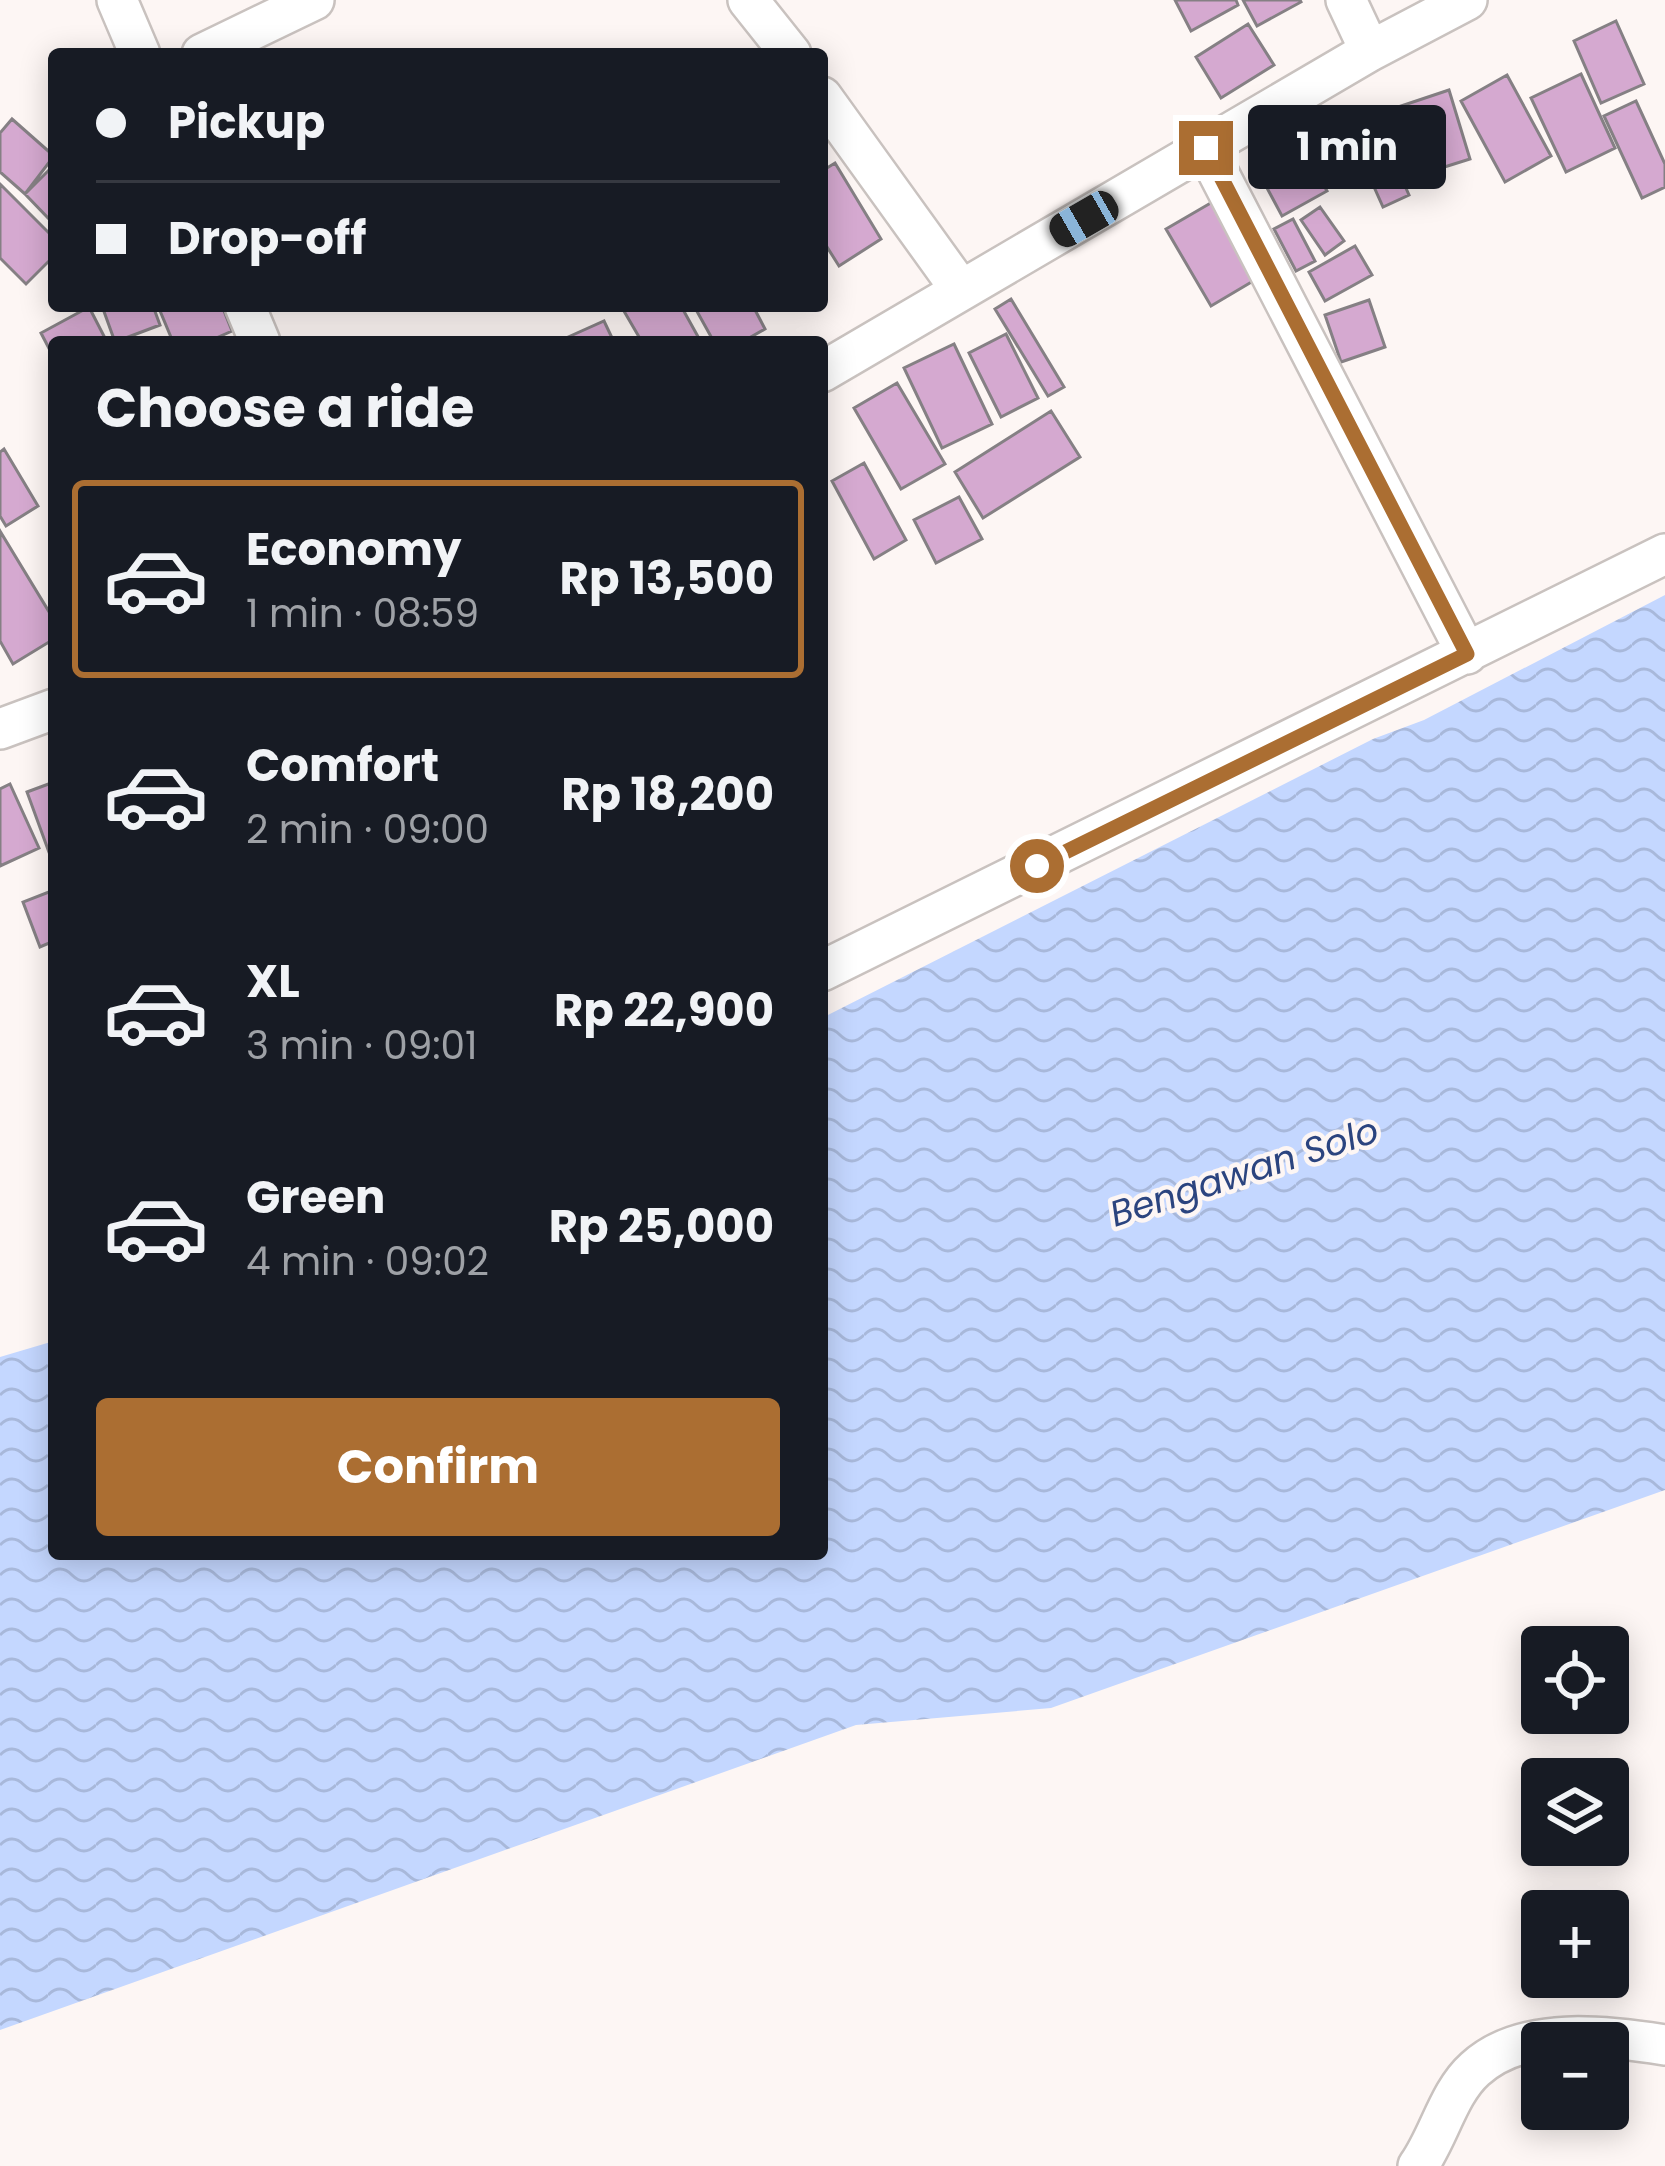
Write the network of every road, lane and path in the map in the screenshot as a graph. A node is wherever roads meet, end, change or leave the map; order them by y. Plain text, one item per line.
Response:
1 (117, 0) edge
2 (314, 0) edge
3 (748, 0) edge
4 (1346, 0) edge
5 (1467, 0) edge
6 (137, 48) edge
7 (214, 48) edge
8 (786, 48) edge
9 (1370, 51) junction
10 (828, 105) edge
11 (1206, 148) junction
12 (961, 290) junction
13 (828, 368) edge
14 (1665, 554) edge
15 (1467, 654) junction
16 (48, 712) edge
17 (0, 729) edge
18 (828, 968) edge
19 (1665, 2044) edge
20 (1418, 2166) edge

1 - 6 street
2 - 7 street
3 - 8 street
4 - 9 street
5 - 9 street
9 - 11 street
10 - 12 street
11 - 12 street
11 - 15 street
12 - 13 street
14 - 15 street
15 - 18 street
16 - 17 street
19 - 20 street

